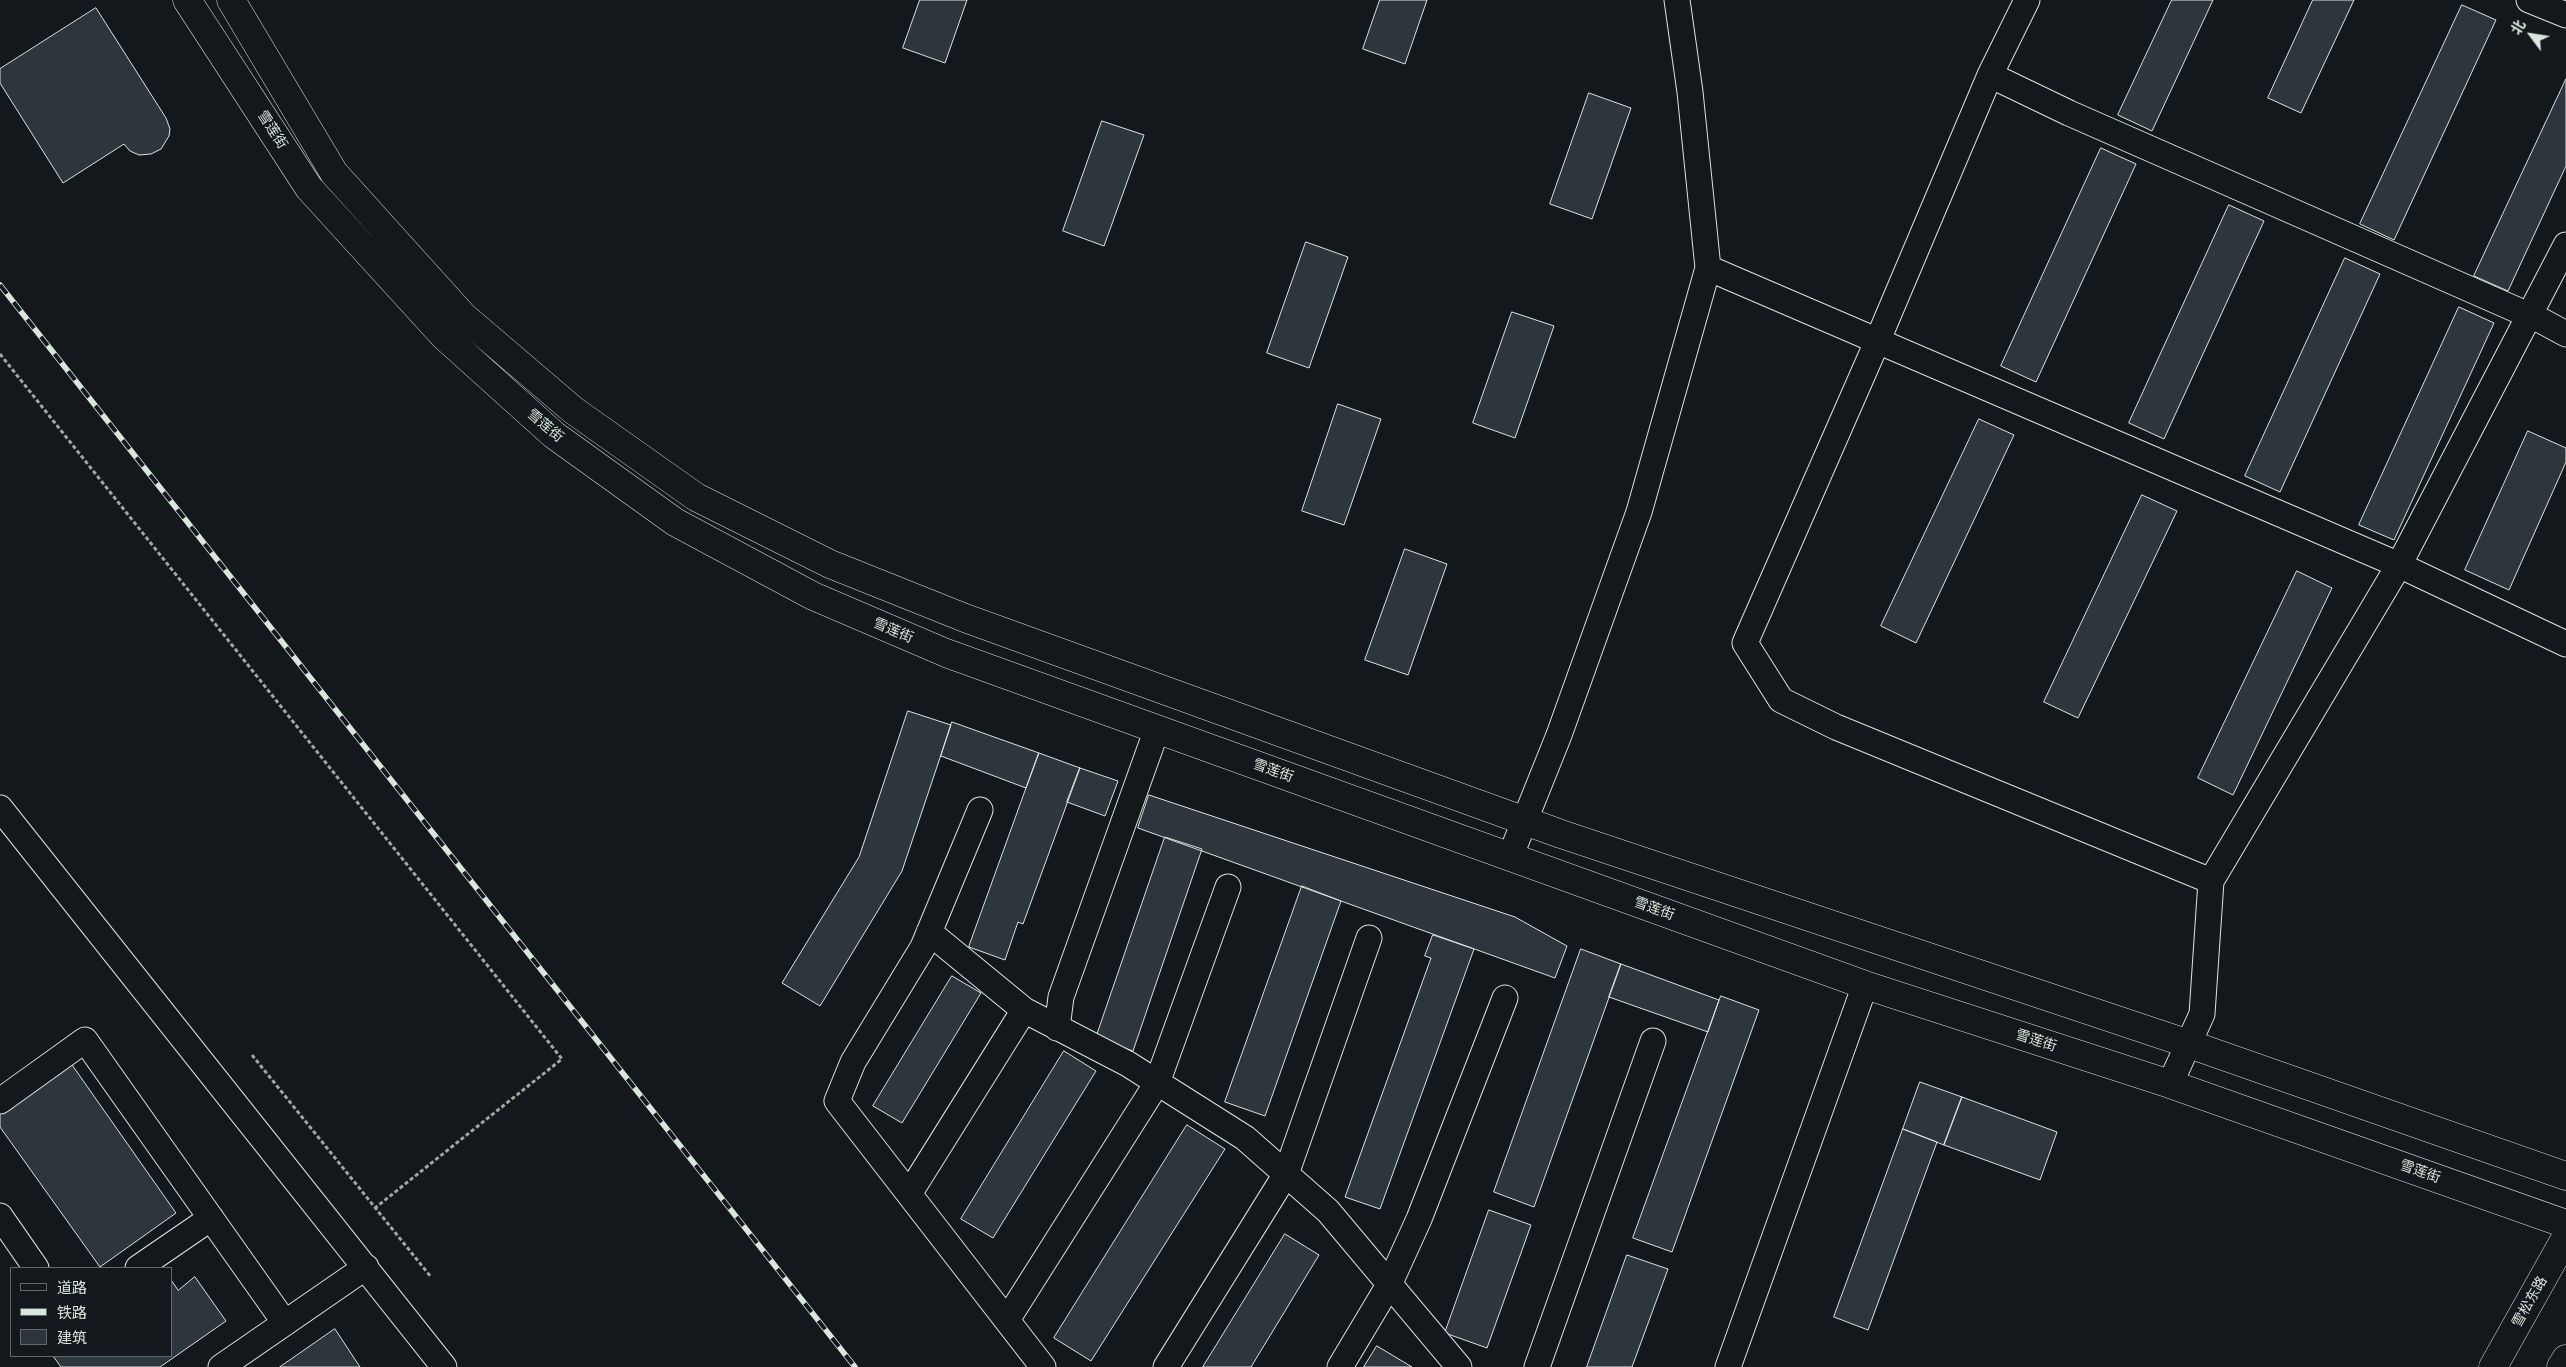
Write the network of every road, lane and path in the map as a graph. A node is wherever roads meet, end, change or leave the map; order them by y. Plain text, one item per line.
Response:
1 (187, 0) edge
2 (231, 0) edge
3 (1678, 0) edge
4 (2027, 0) edge
5 (2529, 0) edge
6 (2566, 15) edge
7 (1990, 75) junction
8 (2566, 246) edge
9 (1708, 268) junction
10 (2530, 316) junction
11 (2566, 334) edge
12 (1877, 342) junction
13 (0, 354) edge
14 (2399, 565) junction
15 (2566, 644) edge
16 (1157, 729) junction
17 (0, 808) edge
18 (980, 810) dead end
19 (1524, 821) junction
20 (1510, 857) junction
21 (2212, 881) junction
22 (1228, 887) dead end
23 (930, 932) junction
24 (1369, 938) dead end
25 (1865, 985) junction
26 (1505, 998) dead end
27 (1024, 1010) junction
28 (1057, 1028) junction
29 (1653, 1042) dead end
30 (2189, 1044) junction
31 (252, 1055) dead end
32 (1158, 1083) junction
33 (2170, 1084) junction
34 (0, 1101) edge
35 (1286, 1174) junction
36 (2566, 1176) edge
37 (909, 1194) junction
38 (375, 1208) junction
39 (0, 1216) edge
40 (210, 1218) junction
41 (2566, 1224) edge
42 (2566, 1237) edge
43 (35, 1267) edge
44 (139, 1267) edge
45 (366, 1267) junction
46 (431, 1277) dead end
47 (1389, 1284) junction
48 (1007, 1320) junction
49 (285, 1323) junction
50 (2566, 1359) edge
51 (221, 1367) edge
52 (444, 1367) edge
53 (1044, 1367) edge
54 (1166, 1367) edge
55 (1340, 1367) edge
56 (1459, 1367) edge
57 (1537, 1367) edge
58 (1728, 1367) edge
59 (2493, 1367) edge
60 (2561, 1367) edge

1 - 16 main road, 雪莲街
2 - 19 main road
3 - 9 street
4 - 7 street
5 - 6 street
7 - 10 street
7 - 12 street
8 - 10 street
9 - 12 street
9 - 19 street
10 - 11 street
10 - 14 street
12 - 14 street
12 - 21 street
13 - 38 path
14 - 15 street
14 - 21 street
16 - 20 main road, 雪莲街
16 - 28 street
17 - 45 street
18 - 23 street
19 - 20 street
19 - 30 main road
20 - 25 main road, 雪莲街
21 - 30 street
22 - 32 street
23 - 27 street
23 - 37 street
24 - 35 street
25 - 33 main road, 雪莲街
25 - 58 street
26 - 47 street
27 - 28 street
27 - 37 street
28 - 32 street
29 - 57 street
30 - 33 street
30 - 36 main road
31 - 38 path
32 - 35 street
32 - 48 street
33 - 41 main road, 雪莲街
34 - 40 street
35 - 47 street
35 - 54 street
37 - 48 street
38 - 46 path
39 - 43 street
40 - 44 street
40 - 49 street
42 - 59 main road, 雪松东路
45 - 49 street
45 - 52 street
47 - 55 street
47 - 56 street
48 - 53 street
49 - 51 street
50 - 60 main road

